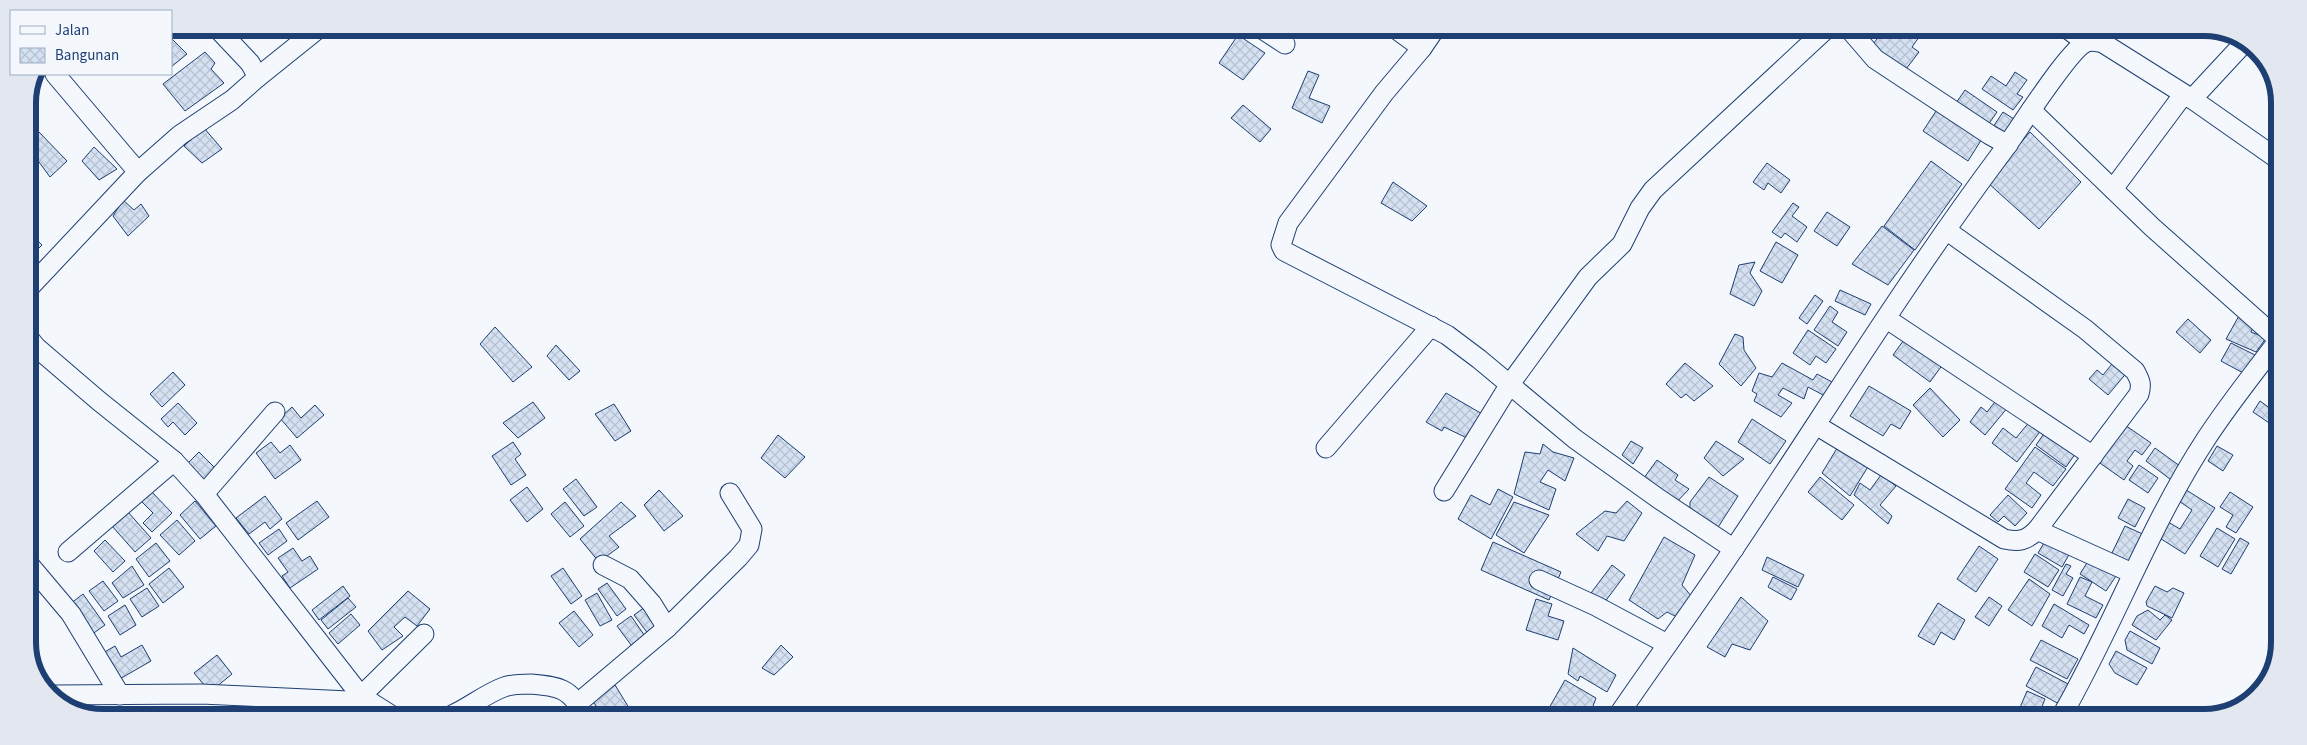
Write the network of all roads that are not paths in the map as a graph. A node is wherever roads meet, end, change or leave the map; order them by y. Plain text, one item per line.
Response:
1 (225, 36) edge
2 (310, 36) edge
3 (1273, 36) edge
4 (1406, 36) edge
5 (1430, 36) edge
6 (1820, 36) edge
7 (1855, 36) edge
8 (2092, 38) edge
9 (1285, 44) dead end
10 (2240, 47) edge
11 (1422, 48) junction
12 (56, 75) edge
13 (258, 77) junction
14 (2188, 97) junction
15 (2031, 110) junction
16 (2008, 145) junction
17 (2271, 154) edge
18 (138, 172) junction
19 (2113, 190) junction
20 (1946, 230) junction
21 (36, 280) edge
22 (1887, 319) junction
23 (1431, 326) junction
24 (2271, 334) edge
25 (36, 347) edge
26 (2271, 350) edge
27 (1510, 384) junction
28 (275, 412) dead end
29 (1816, 425) junction
30 (1326, 448) dead end
31 (2093, 456) junction
32 (174, 461) junction
33 (1444, 491) dead end
34 (730, 493) dead end
35 (204, 494) junction
36 (2037, 530) junction
37 (1734, 549) junction
38 (68, 552) dead end
39 (603, 566) dead end
40 (36, 572) edge
41 (2132, 573) junction
42 (1539, 580) dead end
43 (667, 628) junction
44 (424, 634) dead end
45 (1667, 644) junction
46 (64, 695) edge
47 (120, 695) junction
48 (365, 698) junction
49 (382, 709) edge
50 (462, 709) edge
51 (580, 709) edge
52 (1622, 709) edge
53 (2066, 709) edge

1 - 13 street
2 - 13 street
3 - 9 street
4 - 11 street
5 - 11 street
6 - 27 street
7 - 16 street
8 - 14 street
8 - 15 street
10 - 14 street
11 - 23 street
12 - 18 street
13 - 18 street
14 - 17 street
14 - 19 street
15 - 16 street
15 - 19 street
16 - 20 street
18 - 21 street
19 - 24 street
20 - 22 street
20 - 31 street
22 - 29 street
22 - 31 street
23 - 27 street
23 - 30 street
25 - 32 street
26 - 41 street
27 - 33 street
27 - 37 street
28 - 35 street
29 - 36 street
29 - 37 street
31 - 36 street
32 - 35 street
32 - 38 street
34 - 43 street
35 - 48 street
36 - 41 street
37 - 45 street
39 - 43 street
40 - 47 street
41 - 53 street
42 - 45 street
43 - 51 street
44 - 48 street
45 - 52 street
46 - 47 street
47 - 48 street
48 - 49 street
50 - 51 street

